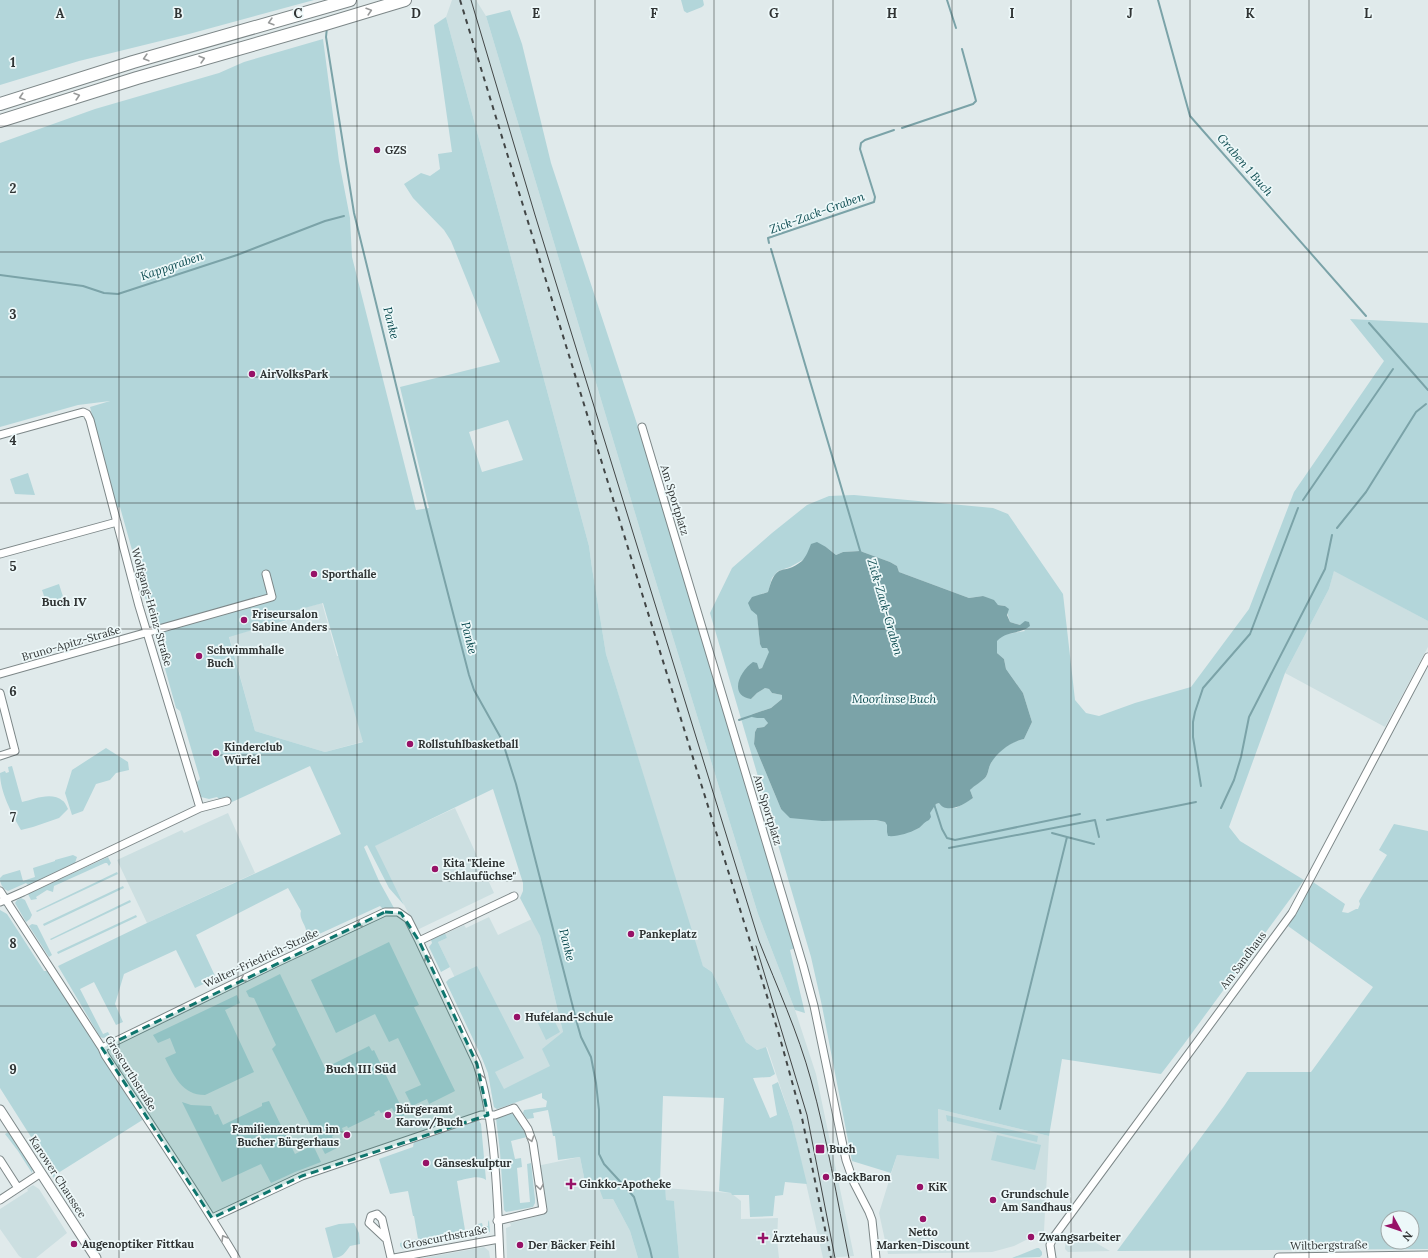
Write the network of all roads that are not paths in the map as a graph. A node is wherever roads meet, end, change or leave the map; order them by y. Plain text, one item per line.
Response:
1 (350, 0) edge
2 (405, 0) edge
3 (0, 104) edge
4 (0, 121) edge
5 (642, 427) dead end
6 (0, 435) edge
7 (117, 522) junction
8 (0, 554) edge
9 (266, 574) dead end
10 (147, 632) junction
11 (1428, 657) edge
12 (0, 674) edge
13 (0, 693) edge
14 (0, 756) edge
15 (227, 801) dead end
16 (200, 808) junction
17 (0, 891) edge
18 (514, 896) dead end
19 (3, 900) edge
20 (420, 941) junction
21 (102, 1048) junction
22 (0, 1110) edge
23 (488, 1115) junction
24 (0, 1160) edge
25 (41, 1173) junction
26 (18, 1188) junction
27 (0, 1200) edge
28 (212, 1218) junction
29 (497, 1221) junction
30 (385, 1238) dead end
31 (499, 1238) junction
32 (1428, 1256) edge
33 (96, 1258) edge
34 (236, 1258) edge
35 (390, 1258) edge
36 (394, 1258) edge
37 (500, 1258) edge
38 (876, 1258) edge
39 (1052, 1258) edge
40 (1279, 1258) edge

1 -> 3 highway
4 -> 2 highway
5 - 38 street, Am Sportplatz
6 - 7 street, Wolfgang-Heinz-Straße
7 - 8 street
7 - 10 street, Wolfgang-Heinz-Straße
9 - 10 street, Bruno-Apitz-Straße
10 - 12 street, Bruno-Apitz-Straße
10 - 16 street, Wolfgang-Heinz-Straße
11 - 39 street, Am Sandhaus
13 - 14 street
15 - 16 street
16 - 19 street
17 - 19 street
18 - 20 street
19 - 21 street, Groscurthstraße
20 -> 21 street, Walter-Friedrich-Straße
23 -> 20 street, Walter-Friedrich-Straße
21 - 28 street, Groscurthstraße
22 - 25 main road, Karower Chaussee
23 - 28 street
23 - 29 street, Walter-Friedrich-Straße
23 -> 29 street
24 - 26 street
25 - 26 street
25 - 33 main road, Karower Chaussee
26 - 27 street
34 -> 28 street, Groscurthstraße
29 - 31 street, Walter-Friedrich-Straße
30 - 35 street, Groscurthstraße
31 - 36 street, Groscurthstraße
31 - 37 street, Walter-Friedrich-Straße
32 - 40 main road, Wiltbergstraße

